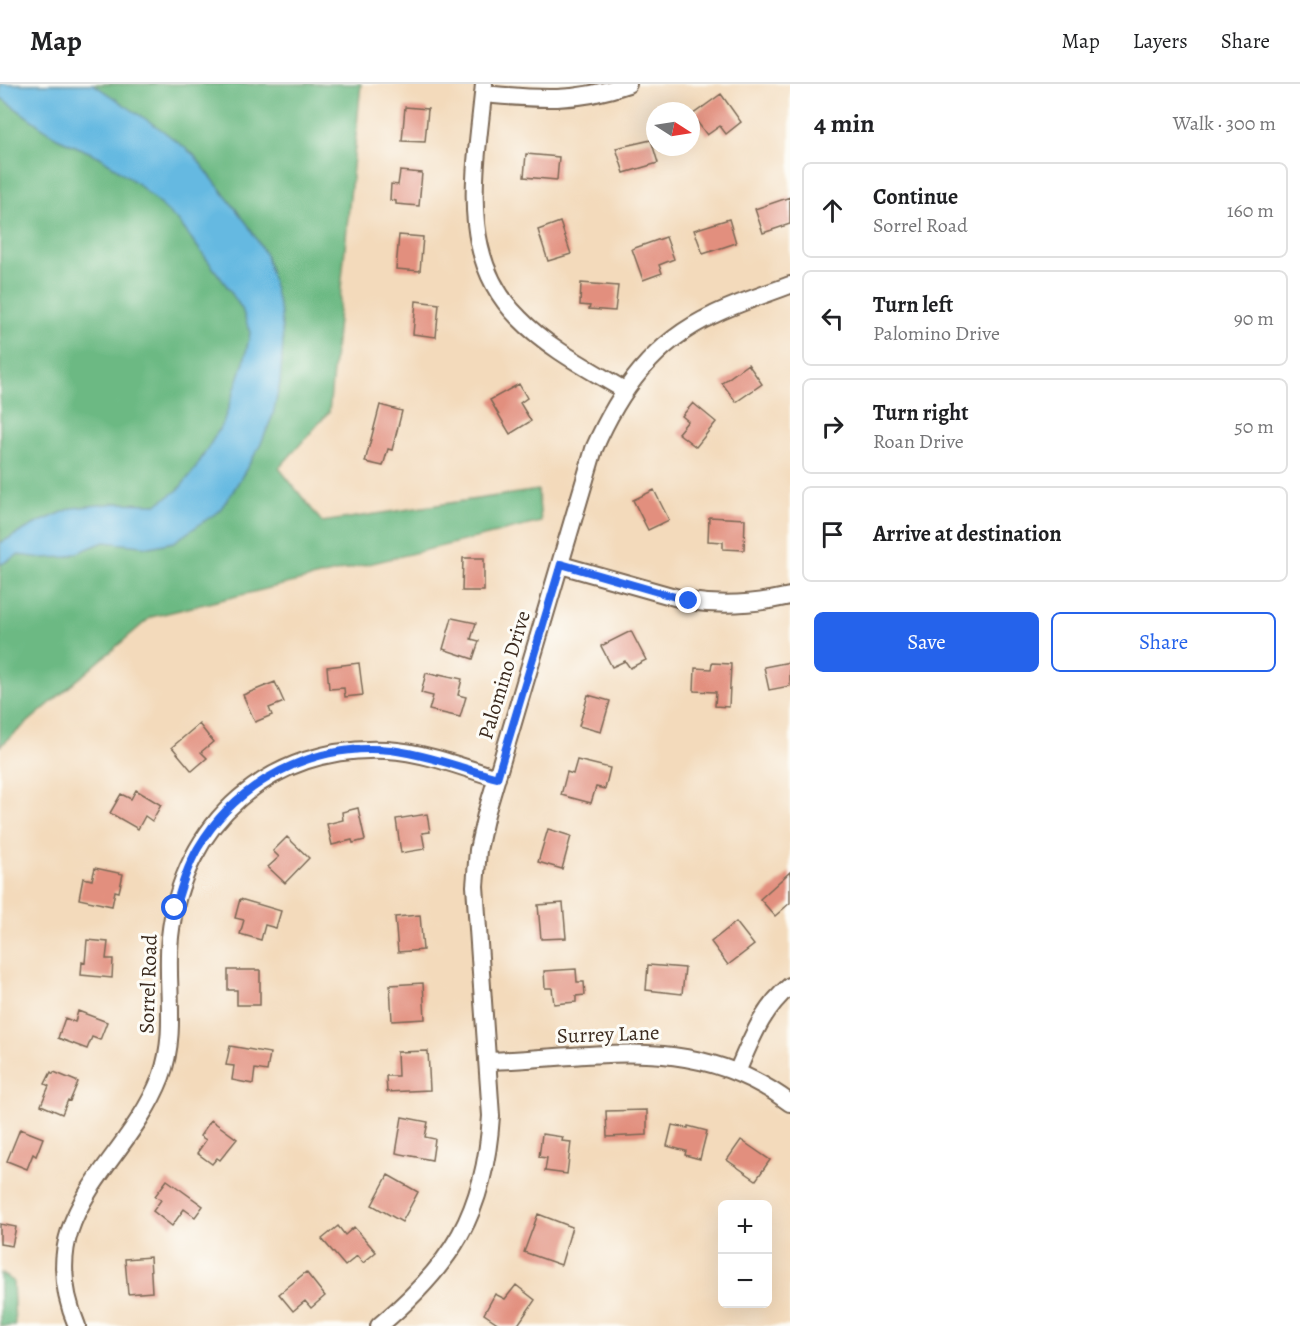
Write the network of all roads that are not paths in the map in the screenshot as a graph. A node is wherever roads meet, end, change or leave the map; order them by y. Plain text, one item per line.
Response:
1 (628, 84) edge
2 (483, 89) edge
3 (790, 285) edge
4 (624, 390) junction
5 (561, 564) junction
6 (790, 596) edge
7 (497, 778) junction
8 (790, 986) edge
9 (488, 1061) junction
10 (737, 1072) junction
11 (790, 1103) edge
12 (77, 1326) edge
13 (379, 1326) edge

1 - 2 street
2 - 4 street
3 - 4 street, Palomino Drive
4 - 5 street, Palomino Drive
5 - 6 street
5 - 7 street, Palomino Drive
7 - 9 street, Palomino Drive
7 - 12 street, Sorrel Road
8 - 10 street
9 - 10 street, Surrey Lane
9 - 13 street, Palomino Drive
10 - 11 street, Surrey Lane

